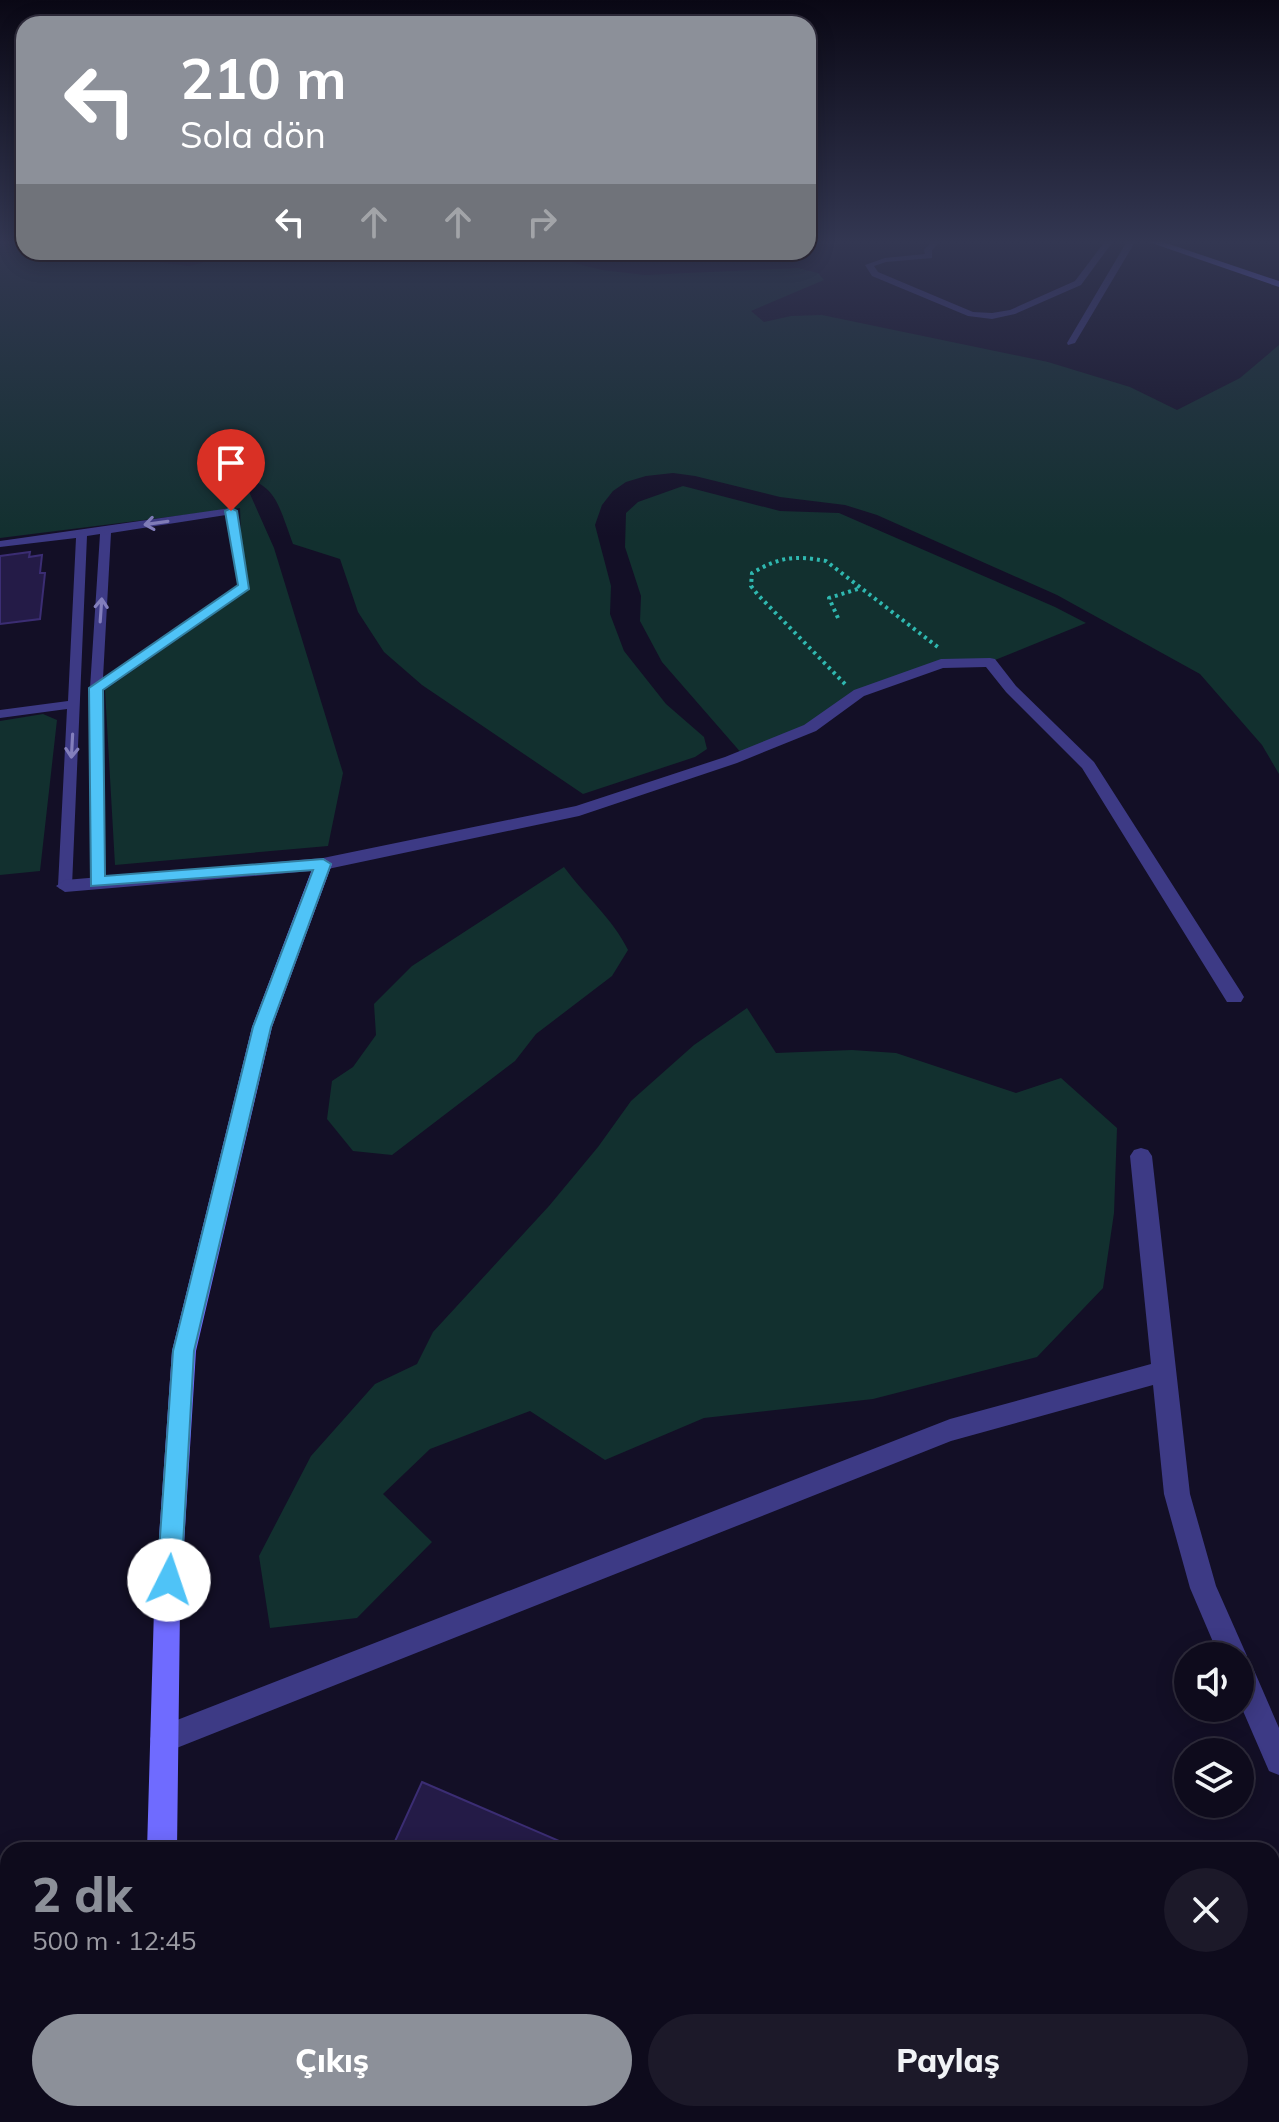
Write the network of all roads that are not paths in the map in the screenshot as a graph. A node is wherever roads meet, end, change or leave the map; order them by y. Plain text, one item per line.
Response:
1 (1073, 339) edge
2 (1071, 343) dead end
3 (106, 530) junction
4 (82, 534) junction
5 (0, 544) edge
6 (96, 688) junction
7 (74, 704) junction
8 (0, 714) edge
9 (323, 864) junction
10 (97, 882) junction
11 (65, 886) joint
12 (1234, 997) dead end
13 (1141, 1156) dead end
14 (1164, 1371) junction
15 (1227, 1642) edge
16 (1254, 1703) edge
17 (164, 1739) junction
18 (1279, 1761) edge
19 (162, 1842) edge

1 - 2 lane
3 - 4 lane
6 -> 3 lane
6 -> 3 lane
4 - 5 lane
4 - 7 lane
6 - 10 lane
7 - 8 lane
7 -> 11 lane
9 - 10 street
9 - 12 street
9 - 17 street
10 - 11 street
13 - 14 street
14 - 15 street
14 - 17 street
16 - 18 street
17 - 19 street

